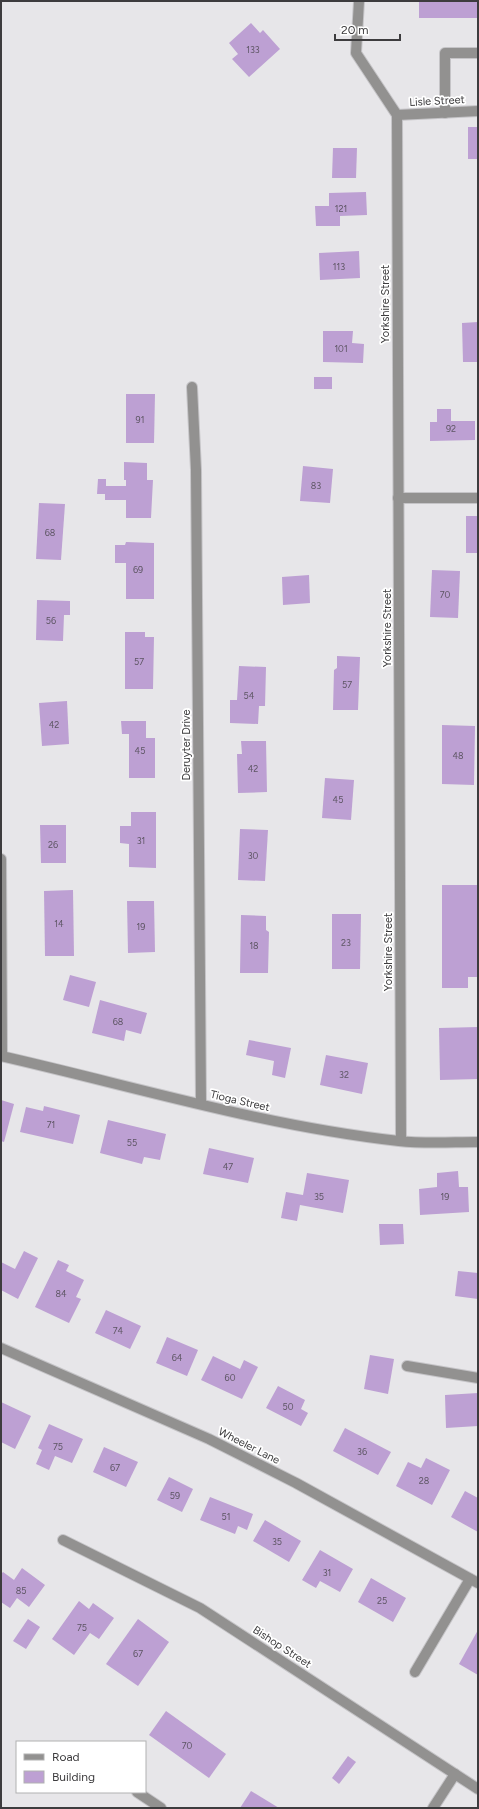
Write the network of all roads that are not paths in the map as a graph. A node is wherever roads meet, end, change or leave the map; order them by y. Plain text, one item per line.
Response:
1 (359, 1) edge
2 (478, 53) edge
3 (478, 111) edge
4 (445, 113) junction
5 (396, 115) junction
6 (192, 387) dead end
7 (398, 498) junction
8 (478, 498) edge
9 (1, 859) edge
10 (2, 1056) edge
11 (201, 1104) junction
12 (401, 1141) junction
13 (478, 1142) edge
14 (1, 1348) edge
15 (407, 1366) dead end
16 (478, 1378) edge
17 (63, 1540) dead end
18 (474, 1581) edge
19 (414, 1672) dead end
20 (455, 1774) junction
21 (478, 1789) edge
22 (138, 1793) edge
23 (161, 1808) edge
24 (433, 1808) edge

1 - 5 street
2 - 4 street
3 - 4 street, Lisle Street
4 - 5 street, Lisle Street
5 - 7 street, Yorkshire Street
6 - 11 street, Deruyter Drive
7 - 8 street
7 - 12 street, Yorkshire Street
9 - 10 street
10 - 11 street, Tioga Street
11 - 12 street, Tioga Street
12 - 13 street, Tioga Street
14 - 18 street, Wheeler Lane
15 - 16 street
17 - 20 street, Bishop Street
18 - 19 street
20 - 21 street, Bishop Street
20 - 24 street
22 - 23 street

